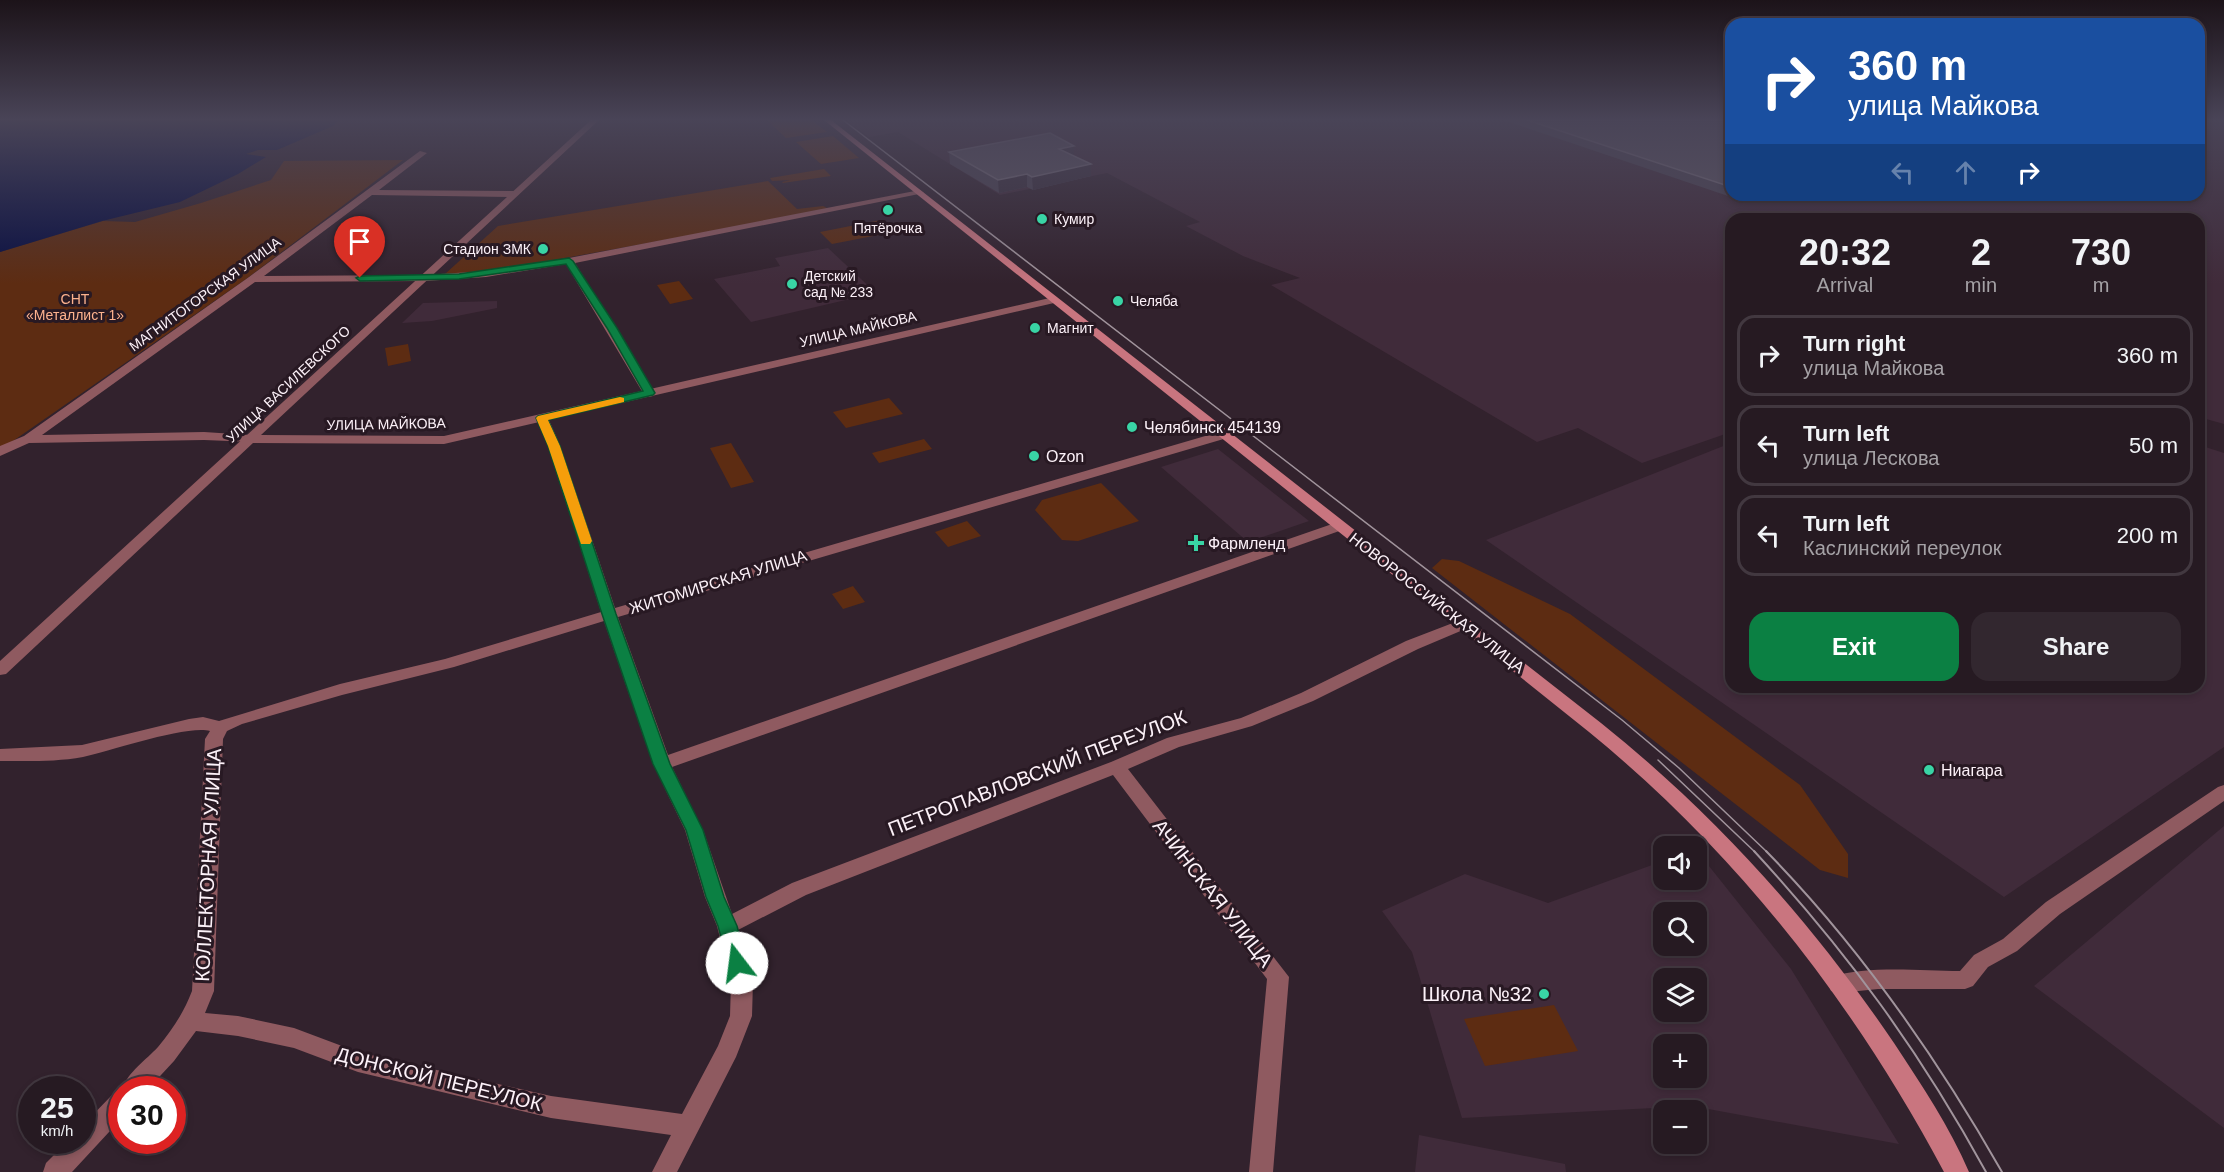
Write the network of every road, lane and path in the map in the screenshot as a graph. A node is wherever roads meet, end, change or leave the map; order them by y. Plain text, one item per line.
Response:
1 (394, 175) edge
2 (536, 175) edge
3 (897, 175) edge
4 (371, 192) junction
5 (920, 193) junction
6 (515, 194) junction
7 (569, 261) junction
8 (425, 278) junction
9 (253, 279) junction
10 (1054, 300) junction
11 (649, 393) junction
12 (542, 418) junction
13 (1223, 435) junction
14 (28, 439) junction
15 (250, 439) junction
16 (0, 452) edge
17 (1340, 526) junction
18 (609, 614) junction
19 (1464, 624) junction
20 (0, 670) edge
21 (220, 727) junction
22 (0, 755) edge
23 (662, 764) junction
24 (1117, 767) junction
25 (2224, 792) edge
26 (727, 926) junction
27 (1839, 984) junction
28 (191, 1021) junction
29 (145, 1076) edge
30 (108, 1116) edge
31 (689, 1126) junction
32 (55, 1172) edge
33 (664, 1172) edge
34 (1261, 1172) edge
35 (1957, 1172) edge

1 - 4 street, МАГНИТОГОРСКАЯ УЛИЦА
2 - 6 street, УЛИЦА ВАСИЛЕВСКОГО
3 - 5 main road, НОВОРОССИЙСКАЯ УЛИЦА
4 - 6 street
4 - 9 street, МАГНИТОГОРСКАЯ УЛИЦА
5 - 7 street
5 - 10 main road, НОВОРОССИЙСКАЯ УЛИЦА
6 - 8 street, УЛИЦА ВАСИЛЕВСКОГО
7 - 8 street
7 - 11 street
8 - 9 street
8 - 15 street, УЛИЦА ВАСИЛЕВСКОГО
9 - 14 street, МАГНИТОГОРСКАЯ УЛИЦА
10 - 11 street, УЛИЦА МАЙКОВА
10 - 13 main road, НОВОРОССИЙСКАЯ УЛИЦА
11 - 12 street, УЛИЦА МАЙКОВА
12 - 15 street, УЛИЦА МАЙКОВА
12 - 18 street
13 - 17 main road, НОВОРОССИЙСКАЯ УЛИЦА
13 - 18 street, ЖИТОМИРСКАЯ УЛИЦА
14 - 15 street, УЛИЦА МАЙКОВА
14 - 16 street, МАГНИТОГОРСКАЯ УЛИЦА
15 - 20 street, УЛИЦА ВАСИЛЕВСКОГО
17 - 19 main road, НОВОРОССИЙСКАЯ УЛИЦА
17 - 23 street
18 - 21 street, ЖИТОМИРСКАЯ УЛИЦА
18 - 23 street
19 - 24 street, ПЕТРОПАВЛОВСКИЙ ПЕРЕУЛОК
19 - 27 main road, НОВОРОССИЙСКАЯ УЛИЦА
21 - 22 street, ЖИТОМИРСКАЯ УЛИЦА
21 - 28 street, КОЛЛЕКТОРНАЯ УЛИЦА
23 - 26 street
24 - 26 street, ПЕТРОПАВЛОВСКИЙ ПЕРЕУЛОК
24 - 34 street, АЧИНСКАЯ УЛИЦА
25 - 27 street
26 - 31 street
27 - 35 main road, НОВОРОССИЙСКАЯ УЛИЦА
28 - 29 street, КОЛЛЕКТОРНАЯ УЛИЦА
28 - 31 street, ДОНСКОЙ ПЕРЕУЛОК
30 - 32 street
31 - 33 street

